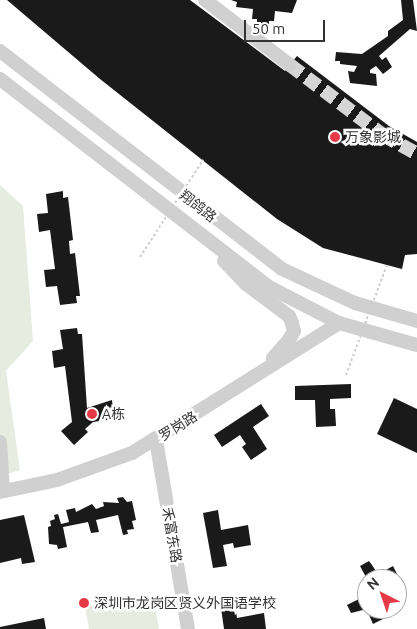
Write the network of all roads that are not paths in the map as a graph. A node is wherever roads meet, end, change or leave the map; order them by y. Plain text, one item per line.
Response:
1 (205, 0) edge
2 (0, 51) edge
3 (290, 65) tunnel mouth
4 (0, 79) edge
5 (214, 246) junction
6 (417, 321) edge
7 (339, 323) junction
8 (417, 345) edge
9 (258, 374) junction
10 (156, 440) junction
11 (0, 442) edge
12 (2, 492) edge
13 (188, 629) edge

1 - 3 street
2 - 6 street, 翔鸽路
4 - 5 street, 翔鸽路
5 - 7 street, 翔鸽路
5 - 9 street
7 - 8 street, 翔鸽路
7 - 9 street, 罗岗路
9 - 10 street, 罗岗路
10 - 12 street, 罗岗路
10 - 13 street, 禾富东路
11 - 12 street

